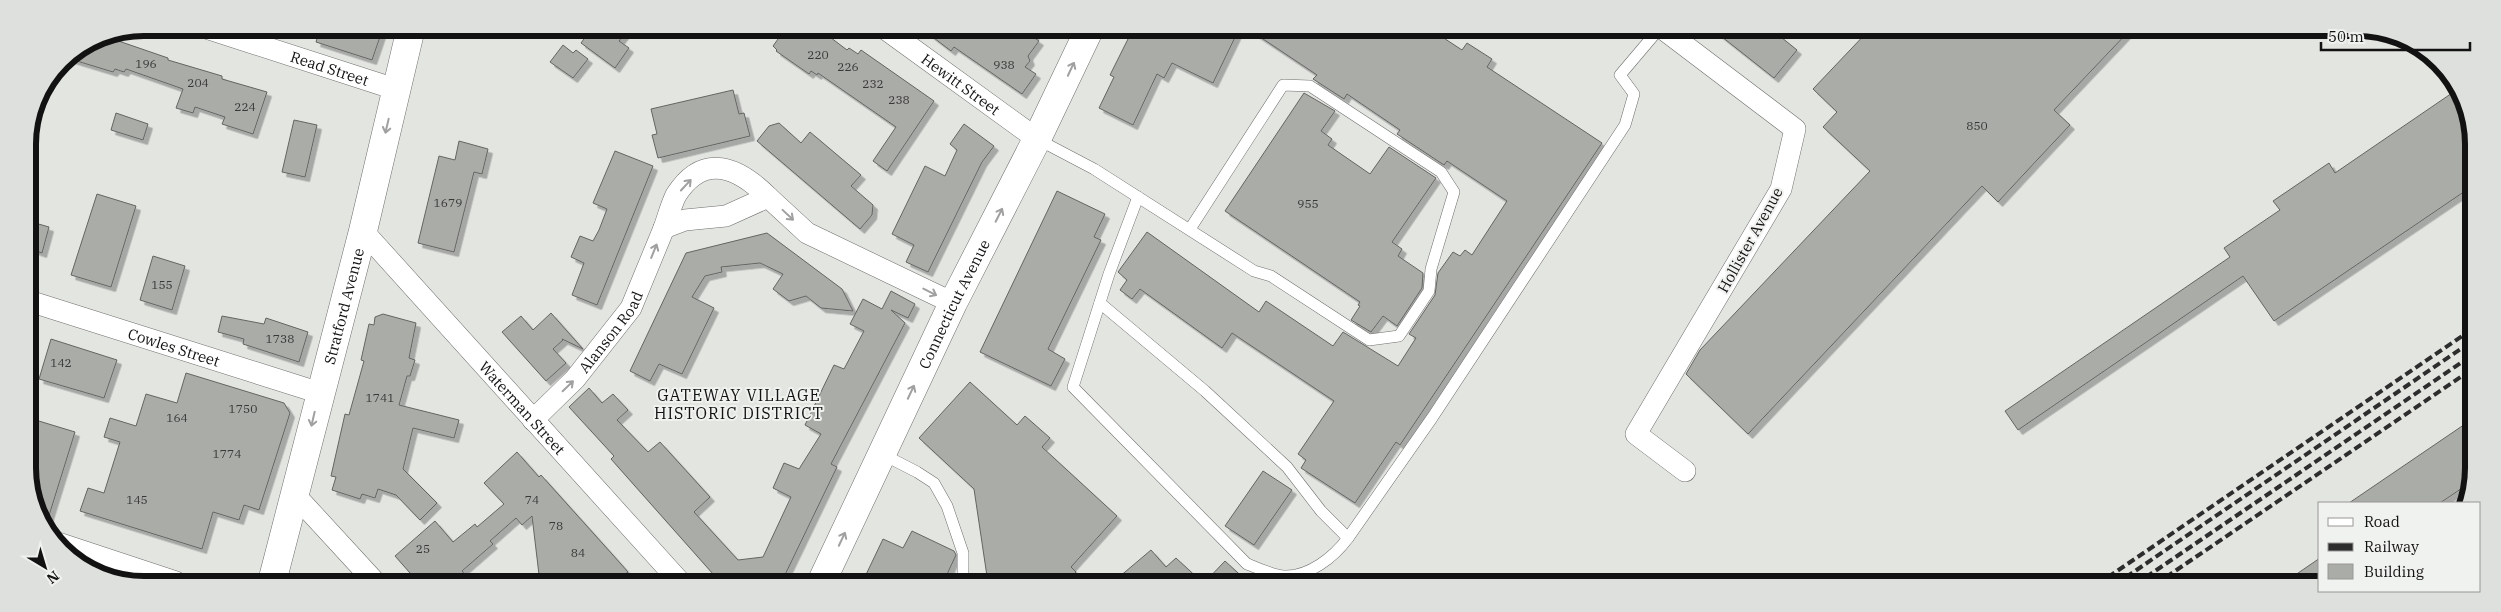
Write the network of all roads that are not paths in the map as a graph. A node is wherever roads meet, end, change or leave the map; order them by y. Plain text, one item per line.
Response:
1 (231, 36) edge
2 (409, 36) edge
3 (895, 36) edge
4 (1086, 36) edge
5 (1664, 36) edge
6 (1676, 36) edge
7 (395, 89) junction
8 (1038, 139) junction
9 (768, 197) junction
10 (1138, 197) junction
11 (664, 228) junction
12 (1190, 229) junction
13 (363, 231) junction
14 (36, 303) edge
15 (953, 303) junction
16 (1100, 303) junction
17 (320, 393) junction
18 (533, 420) junction
19 (882, 454) junction
20 (1685, 471) dead end
21 (295, 496) junction
22 (1348, 538) junction
23 (72, 548) edge
24 (158, 576) edge
25 (274, 576) edge
26 (368, 576) edge
27 (675, 576) edge
28 (824, 576) edge
29 (963, 576) edge

1 - 7 street, Read Street
2 - 7 main road, Stratford Avenue
3 - 8 street, Hewitt Street
8 -> 4 main road, Connecticut Avenue
5 - 22 lane
6 - 20 street, Hollister Avenue
7 -> 13 main road, Stratford Avenue
8 - 10 lane
15 -> 8 main road, Connecticut Avenue
9 - 11 street
11 -> 9 street, Alanson Road
9 -> 15 street, Alanson Road
10 - 12 lane
10 - 16 lane
18 -> 11 street, Alanson Road
12 - 12 lane
13 - 17 main road, Stratford Avenue
13 - 18 street, Waterman Street
14 - 17 street, Cowles Street
19 -> 15 main road, Connecticut Avenue
16 - 22 lane
16 - 22 lane
17 -> 21 main road, Stratford Avenue
18 - 27 street, Waterman Street
28 -> 19 main road, Connecticut Avenue
19 - 29 lane
21 - 25 main road, Stratford Avenue
21 - 26 street
23 - 24 street

